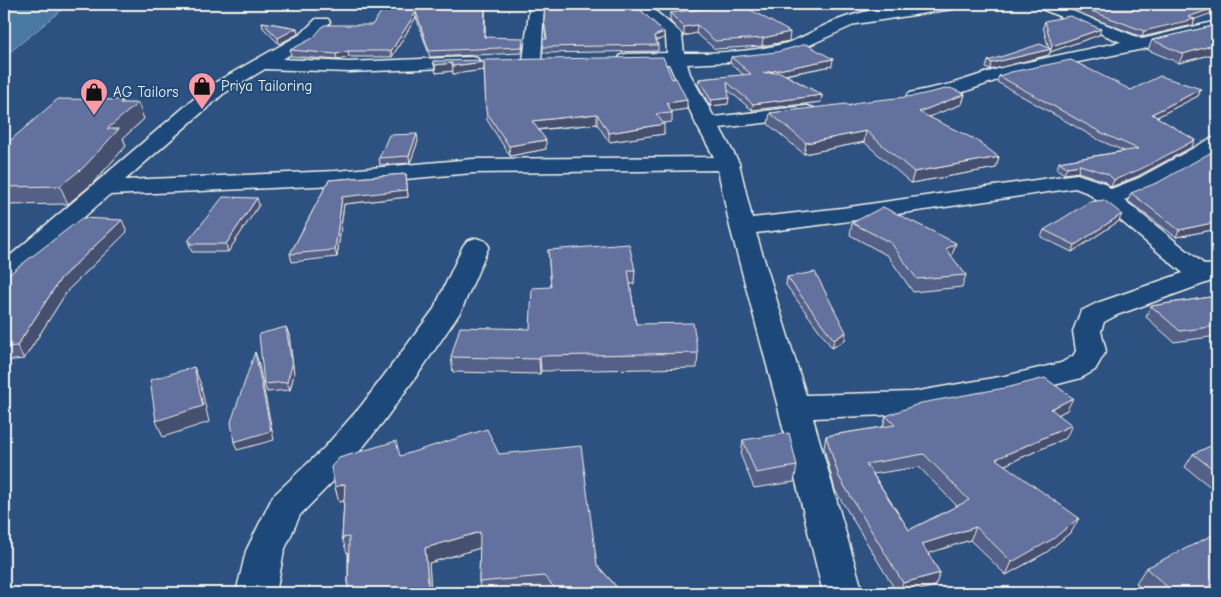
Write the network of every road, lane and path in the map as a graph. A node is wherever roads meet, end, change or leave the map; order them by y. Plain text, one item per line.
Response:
1 (638, 4) edge
2 (749, 4) edge
3 (952, 4) edge
4 (1042, 4) edge
5 (536, 6) dead end
6 (691, 12) edge
7 (672, 14) edge
8 (653, 17) junction
9 (322, 22) dead end
10 (1217, 26) edge
11 (1140, 44) junction
12 (676, 58) junction
13 (613, 59) edge
14 (513, 61) edge
15 (485, 62) edge
16 (260, 64) junction
17 (895, 100) edge
18 (822, 110) edge
19 (706, 124) junction
20 (1217, 144) edge
21 (728, 162) junction
22 (103, 188) junction
23 (1108, 198) junction
24 (742, 227) junction
25 (476, 246) dead end
26 (1209, 272) edge
27 (4, 274) edge
28 (794, 407) junction
29 (256, 593) edge
30 (843, 593) edge

1 - 8 street
2 - 6 street
3 - 12 street
4 - 11 street
5 - 14 street
7 - 8 street
8 - 12 street
9 - 16 street
10 - 11 street
11 - 17 street
12 - 13 street
12 - 19 street
15 - 16 street
16 - 22 street
18 - 19 street
19 - 21 street
20 - 23 street
21 - 22 street
21 - 24 street
22 - 27 street
23 - 24 street
23 - 26 street
24 - 28 street
25 - 29 street
26 - 28 street
28 - 30 street

